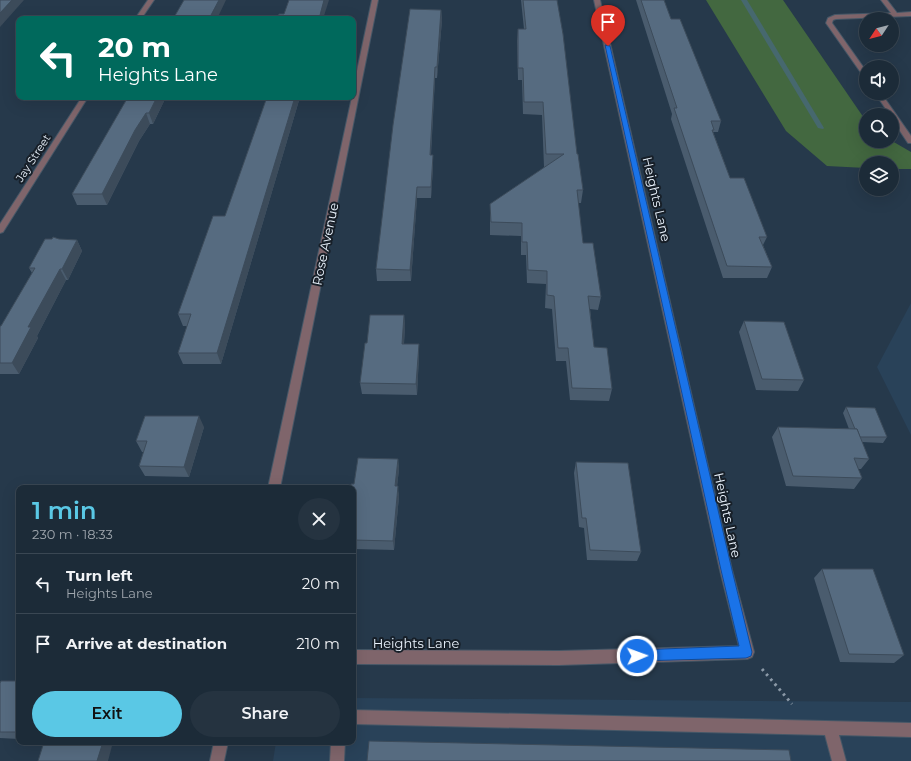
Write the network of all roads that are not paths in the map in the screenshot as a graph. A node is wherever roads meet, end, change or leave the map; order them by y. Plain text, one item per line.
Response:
1 (151, 0) edge
2 (375, 0) edge
3 (597, 0) edge
4 (884, 0) edge
5 (893, 12) edge
6 (899, 14) edge
7 (911, 14) edge
8 (140, 16) edge
9 (859, 16) edge
10 (859, 66) edge
11 (356, 92) edge
12 (83, 100) edge
13 (354, 100) edge
14 (883, 100) edge
15 (911, 141) edge
16 (0, 230) edge
17 (275, 485) edge
18 (356, 657) edge
19 (356, 717) edge
20 (830, 728) junction
21 (911, 730) edge
22 (220, 745) edge
23 (338, 745) edge
24 (217, 761) edge
25 (337, 761) edge
26 (839, 761) edge

1 - 8 street
2 - 11 street, Rose Avenue
3 - 18 street, Heights Lane
4 - 5 street
6 - 7 street
9 - 10 street
12 - 16 street, Jay Street
13 - 17 street, Rose Avenue
14 - 15 street
19 - 20 street
20 - 21 street
20 - 26 street
22 - 24 street
23 - 25 street

